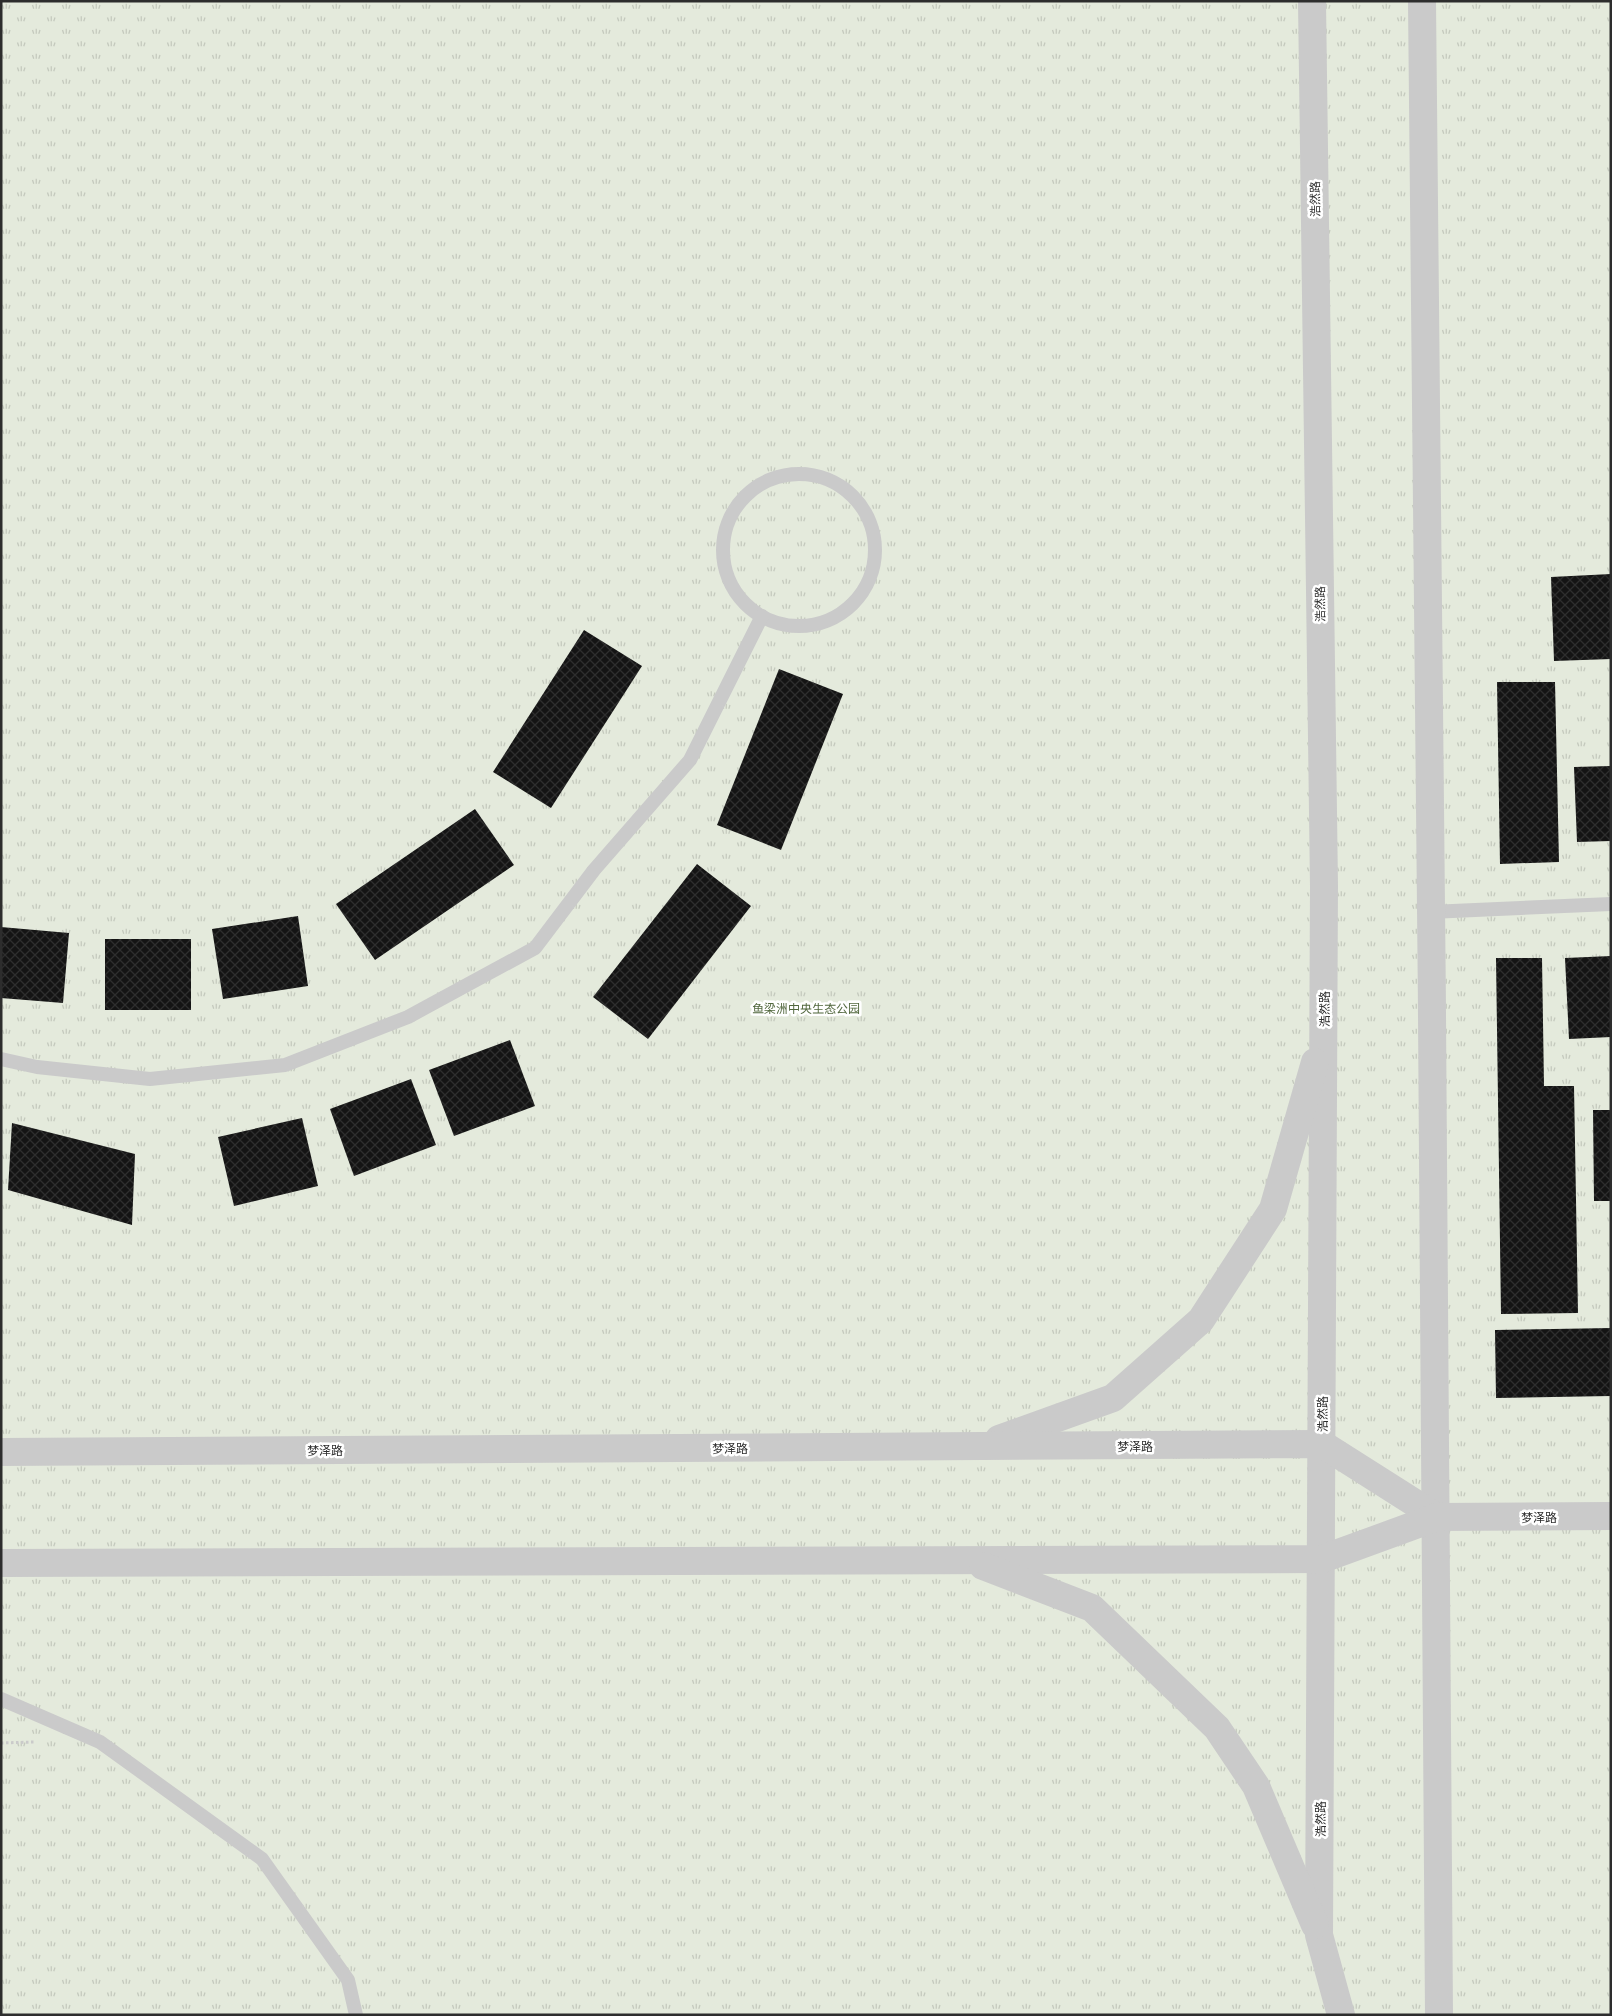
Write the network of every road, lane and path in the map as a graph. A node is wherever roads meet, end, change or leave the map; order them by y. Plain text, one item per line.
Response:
1 (1312, 1) edge
2 (1422, 1) edge
3 (762, 616) junction
4 (1611, 904) edge
5 (1430, 912) junction
6 (1324, 1029) junction
7 (1, 1059) edge
8 (1322, 1444) junction
9 (978, 1447) junction
10 (1, 1452) edge
11 (1611, 1516) edge
12 (1438, 1518) junction
13 (1322, 1559) junction
14 (967, 1560) junction
15 (1, 1563) edge
16 (1, 1699) edge
17 (1319, 1935) junction
18 (356, 2015) edge
19 (1341, 2015) edge
20 (1439, 2015) edge

1 - 6 street, 浩然路
2 - 5 street
3 - 3 lane
3 - 7 lane
4 - 5 lane
5 - 12 street
6 - 8 street, 浩然路
6 - 9 street
8 - 9 street, 梦泽路
8 - 12 street
8 - 13 street, 浩然路
9 - 10 street, 梦泽路
11 - 12 street, 梦泽路
12 - 13 street, 梦泽路
12 - 20 street
13 - 14 street, 梦泽路
13 - 17 street, 浩然路
14 - 15 street, 梦泽路
14 - 17 street
16 - 18 lane
17 - 19 street, 浩然路

